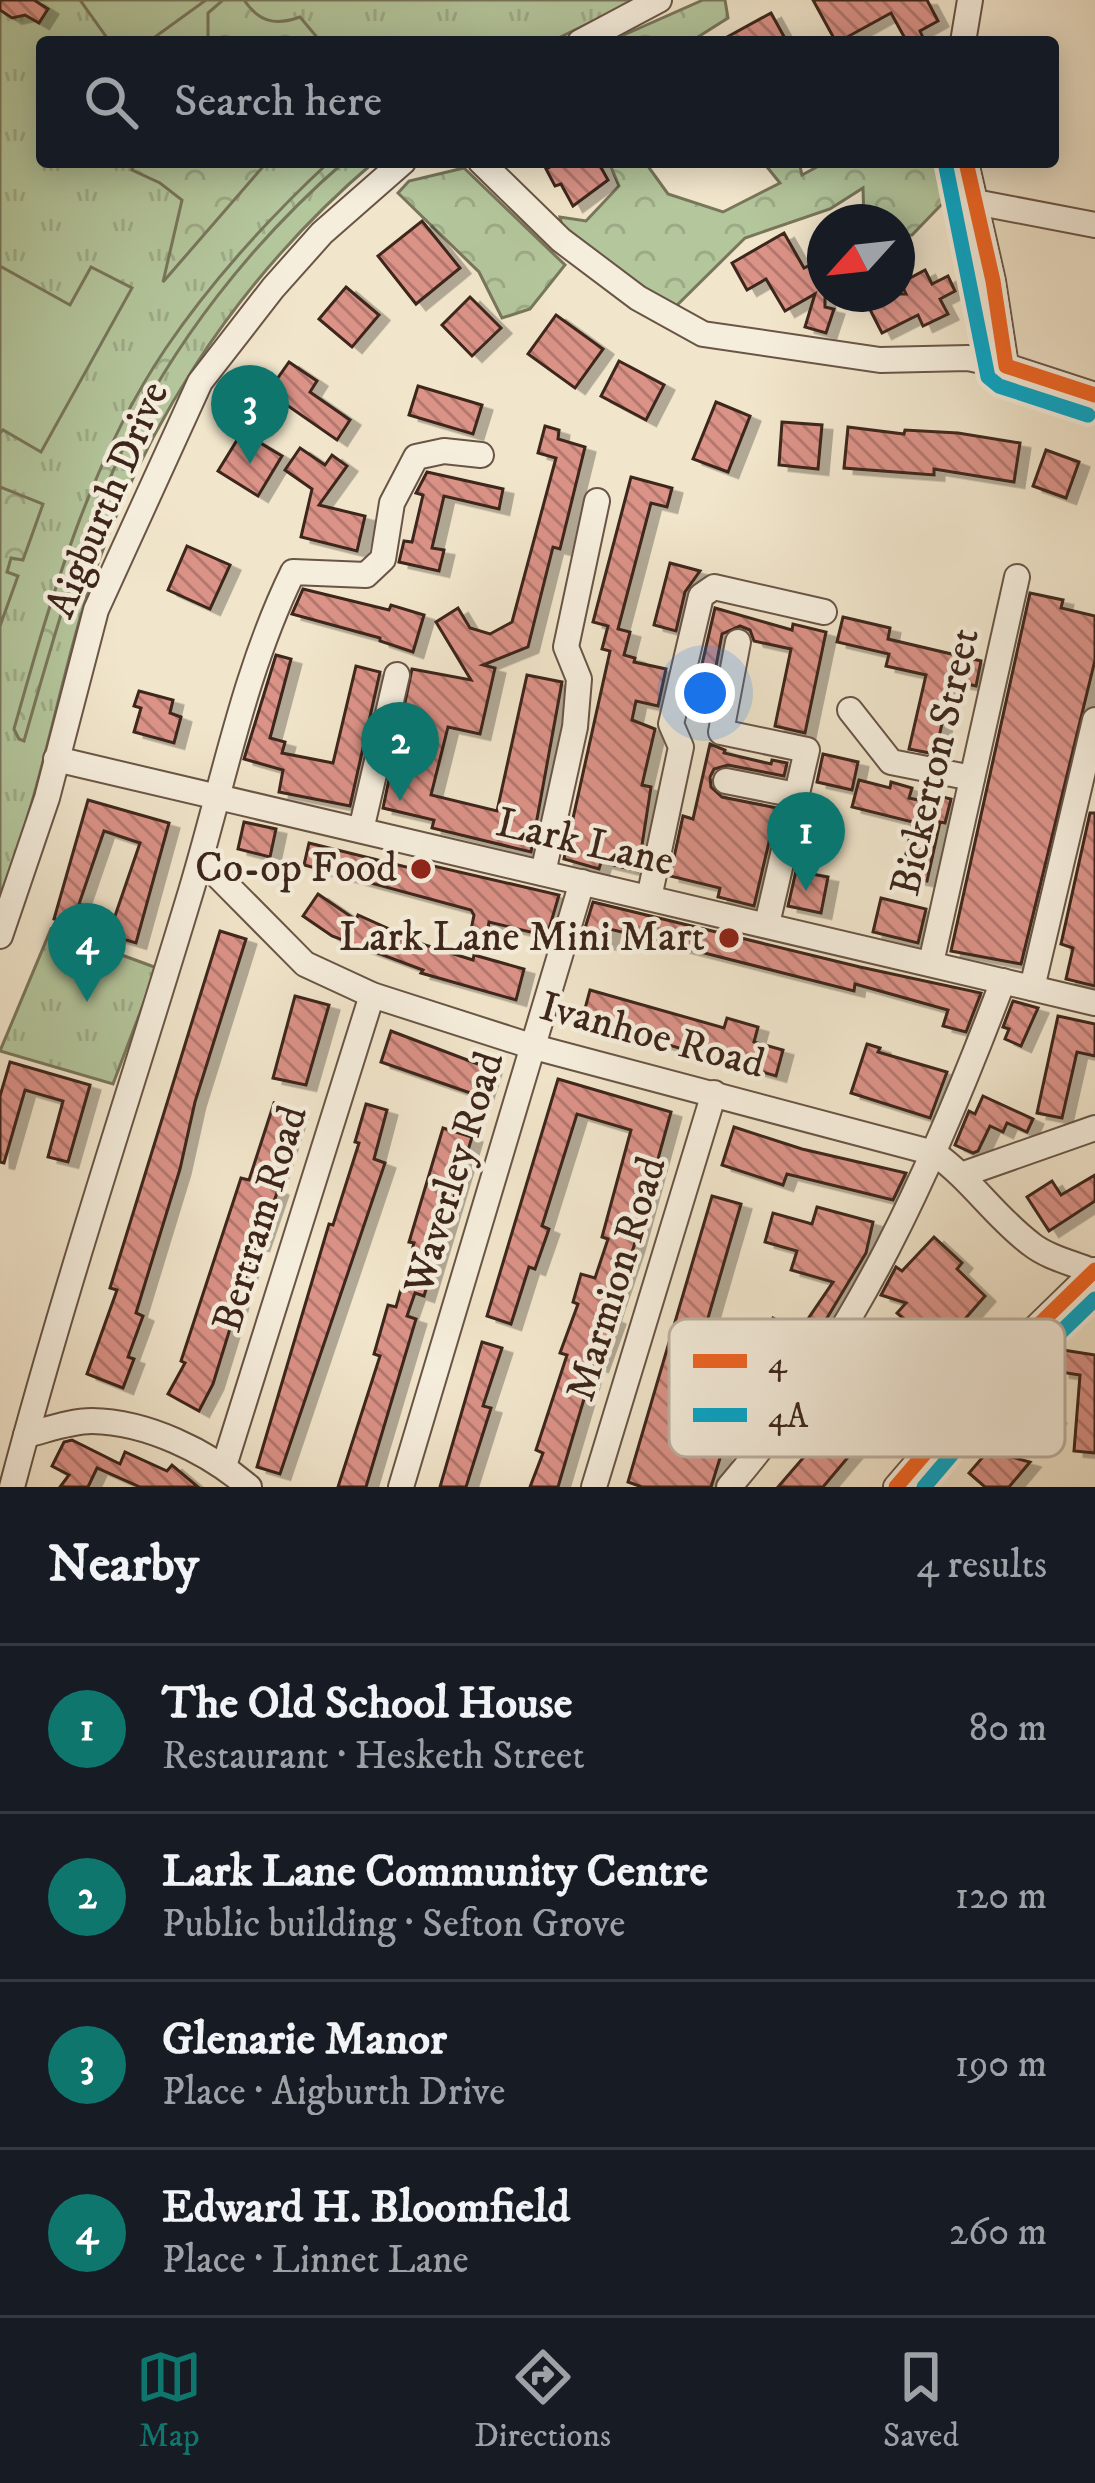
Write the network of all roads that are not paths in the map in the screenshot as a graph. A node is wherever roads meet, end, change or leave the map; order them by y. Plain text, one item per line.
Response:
1 (659, 0) edge
2 (970, 0) edge
3 (591, 36) edge
4 (964, 36) edge
5 (396, 168) edge
6 (487, 168) edge
7 (967, 168) edge
8 (975, 202) junction
9 (1095, 225) edge
10 (1006, 366) junction
11 (1095, 395) edge
12 (481, 455) dead end
13 (597, 501) dead end
14 (1017, 577) dead end
15 (824, 612) dead end
16 (738, 642) dead end
17 (397, 675) dead end
18 (1095, 720) edge
19 (836, 732) dead end
20 (56, 759) junction
21 (972, 778) junction
22 (726, 781) dead end
23 (796, 795) junction
24 (219, 799) junction
25 (361, 830) junction
26 (201, 859) junction
27 (543, 873) junction
28 (582, 882) junction
29 (649, 898) junction
30 (767, 923) junction
31 (0, 935) edge
32 (931, 963) junction
33 (1003, 981) junction
34 (1032, 988) junction
35 (372, 995) junction
36 (1095, 1003) edge
37 (534, 1047) junction
38 (714, 1093) junction
39 (1095, 1128) edge
40 (934, 1153) junction
41 (964, 1174) junction
42 (1093, 1271) edge
43 (851, 1319) edge
44 (1045, 1319) edge
45 (26, 1435) junction
46 (753, 1457) edge
47 (922, 1457) edge
48 (224, 1466) junction
49 (12, 1487) edge
50 (249, 1487) edge
51 (401, 1487) edge
52 (594, 1487) edge
53 (729, 1487) edge
54 (896, 1487) edge

1 - 3 street
2 - 4 street
5 - 20 street, Aigburth Drive
6 - 10 street
7 - 8 street
8 - 9 street
8 - 10 street
10 - 11 street
12 - 24 street
13 - 27 street
14 - 21 street, Bickerton Street
15 - 29 street
16 - 23 street
17 - 25 street
18 - 34 street
19 - 21 street
20 - 24 street, Lark Lane
20 - 31 street, Aigburth Drive
21 - 32 street, Bickerton Street
22 - 23 street
23 - 30 street
24 - 25 street, Lark Lane
24 - 26 street
25 - 27 street, Lark Lane
26 - 35 street, Ivanhoe Road
26 - 45 street
27 - 28 street, Lark Lane
28 - 29 street, Lark Lane
28 - 37 street, Waverley Road
29 - 30 street, Lark Lane
30 - 32 street, Lark Lane
32 - 33 street, Lark Lane
33 - 34 street, Lark Lane
33 - 40 street
34 - 36 street, Lark Lane
35 - 37 street, Ivanhoe Road
35 - 48 street, Bertram Road
37 - 38 street, Ivanhoe Road
37 - 51 street, Waverley Road
38 - 40 street, Ivanhoe Road
38 - 52 street, Marmion Road
39 - 41 street
40 - 41 street, Ivanhoe Road
40 - 43 street
41 - 42 street, Ivanhoe Road
42 - 44 street
45 - 48 street
45 - 49 street
46 - 53 street
47 - 54 street
48 - 50 street

